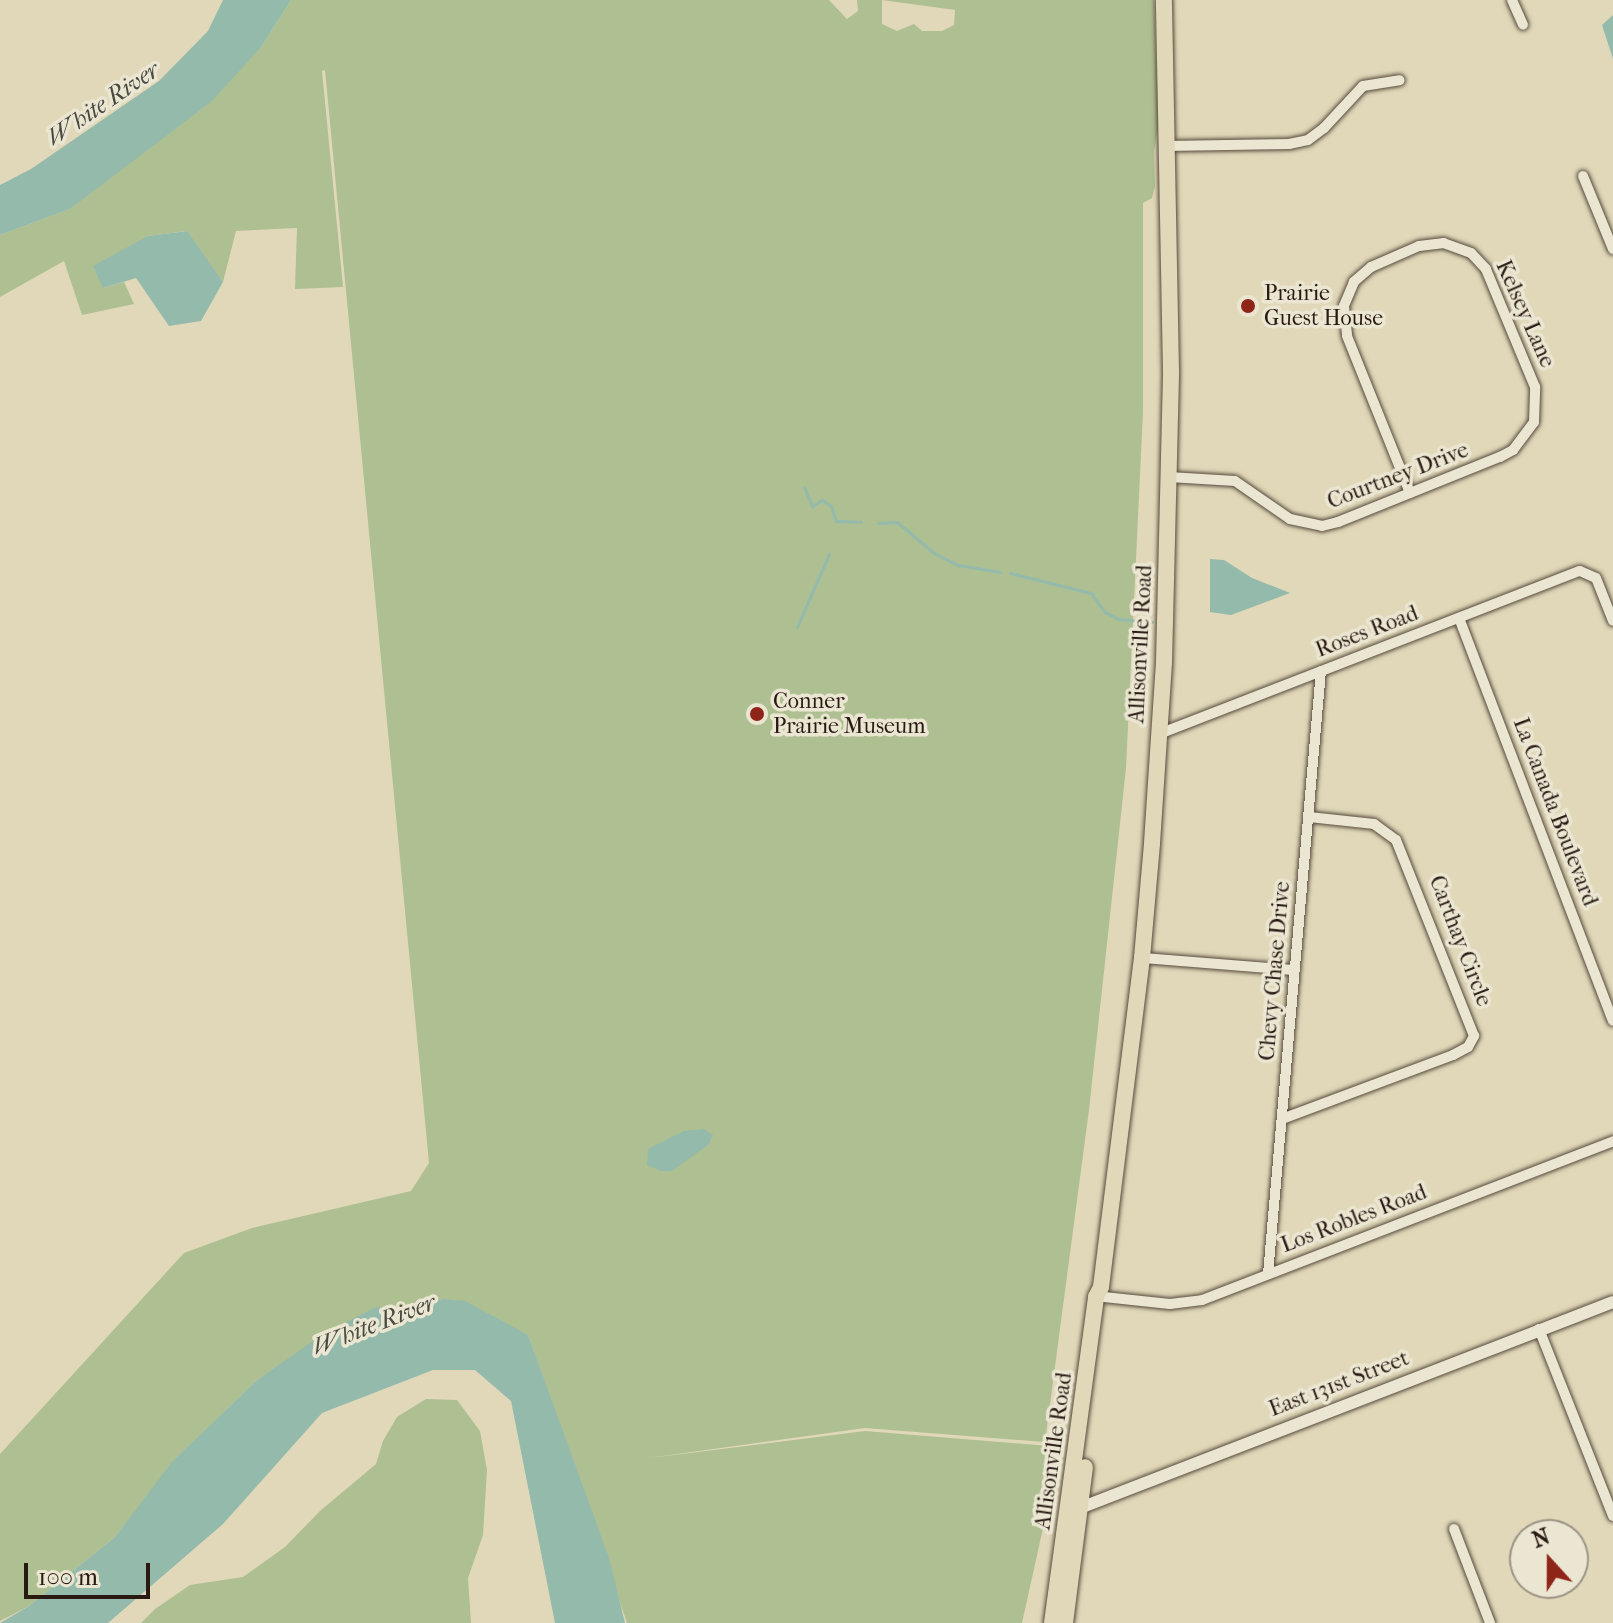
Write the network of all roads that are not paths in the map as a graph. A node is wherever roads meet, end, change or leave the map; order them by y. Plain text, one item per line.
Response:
1 (1164, 0) edge
2 (1512, 0) edge
3 (1523, 25) dead end
4 (1400, 80) dead end
5 (1166, 146) junction
6 (1583, 176) dead end
7 (1613, 249) edge
8 (1536, 414) joint
9 (1169, 477) junction
10 (1410, 493) junction
11 (1459, 618) junction
12 (1613, 621) edge
13 (1321, 671) junction
14 (1159, 734) junction
15 (1309, 817) junction
16 (1142, 958) junction
17 (1295, 970) junction
18 (1613, 1021) edge
19 (1282, 1119) junction
20 (1613, 1141) edge
21 (1268, 1274) junction
22 (1103, 1292) junction
23 (1613, 1302) edge
24 (1539, 1329) junction
25 (1080, 1508) junction
26 (1613, 1516) edge
27 (1454, 1529) dead end
28 (1052, 1623) edge
29 (1065, 1623) edge
30 (1490, 1623) edge

1 - 5 main road, Allisonville Road
2 - 3 street
4 - 5 street
5 - 9 main road, Allisonville Road
6 - 7 street
8 - 10 street, Courtney Drive
8 - 10 street, Kelsey Lane
9 - 10 street, Courtney Drive
9 - 14 main road, Allisonville Road
11 - 12 street, Roses Road
11 - 13 street, Roses Road
11 - 18 street, La Canada Boulevard
13 - 14 street, Roses Road
13 - 15 street, Chevy Chase Drive
14 - 16 main road, Allisonville Road
15 - 17 street, Chevy Chase Drive
15 - 19 street, Carthay Circle
16 - 17 street
16 - 22 main road, Allisonville Road
17 - 19 street, Chevy Chase Drive
19 - 21 street, Chevy Chase Drive
20 - 21 street, Los Robles Road
21 - 22 street, Los Robles Road
22 - 25 main road, Allisonville Road
22 - 28 main road, Allisonville Road
23 - 24 street, East 131st Street
24 - 25 street, East 131st Street
24 - 26 street
25 - 29 main road, Allisonville Road
27 - 30 street

